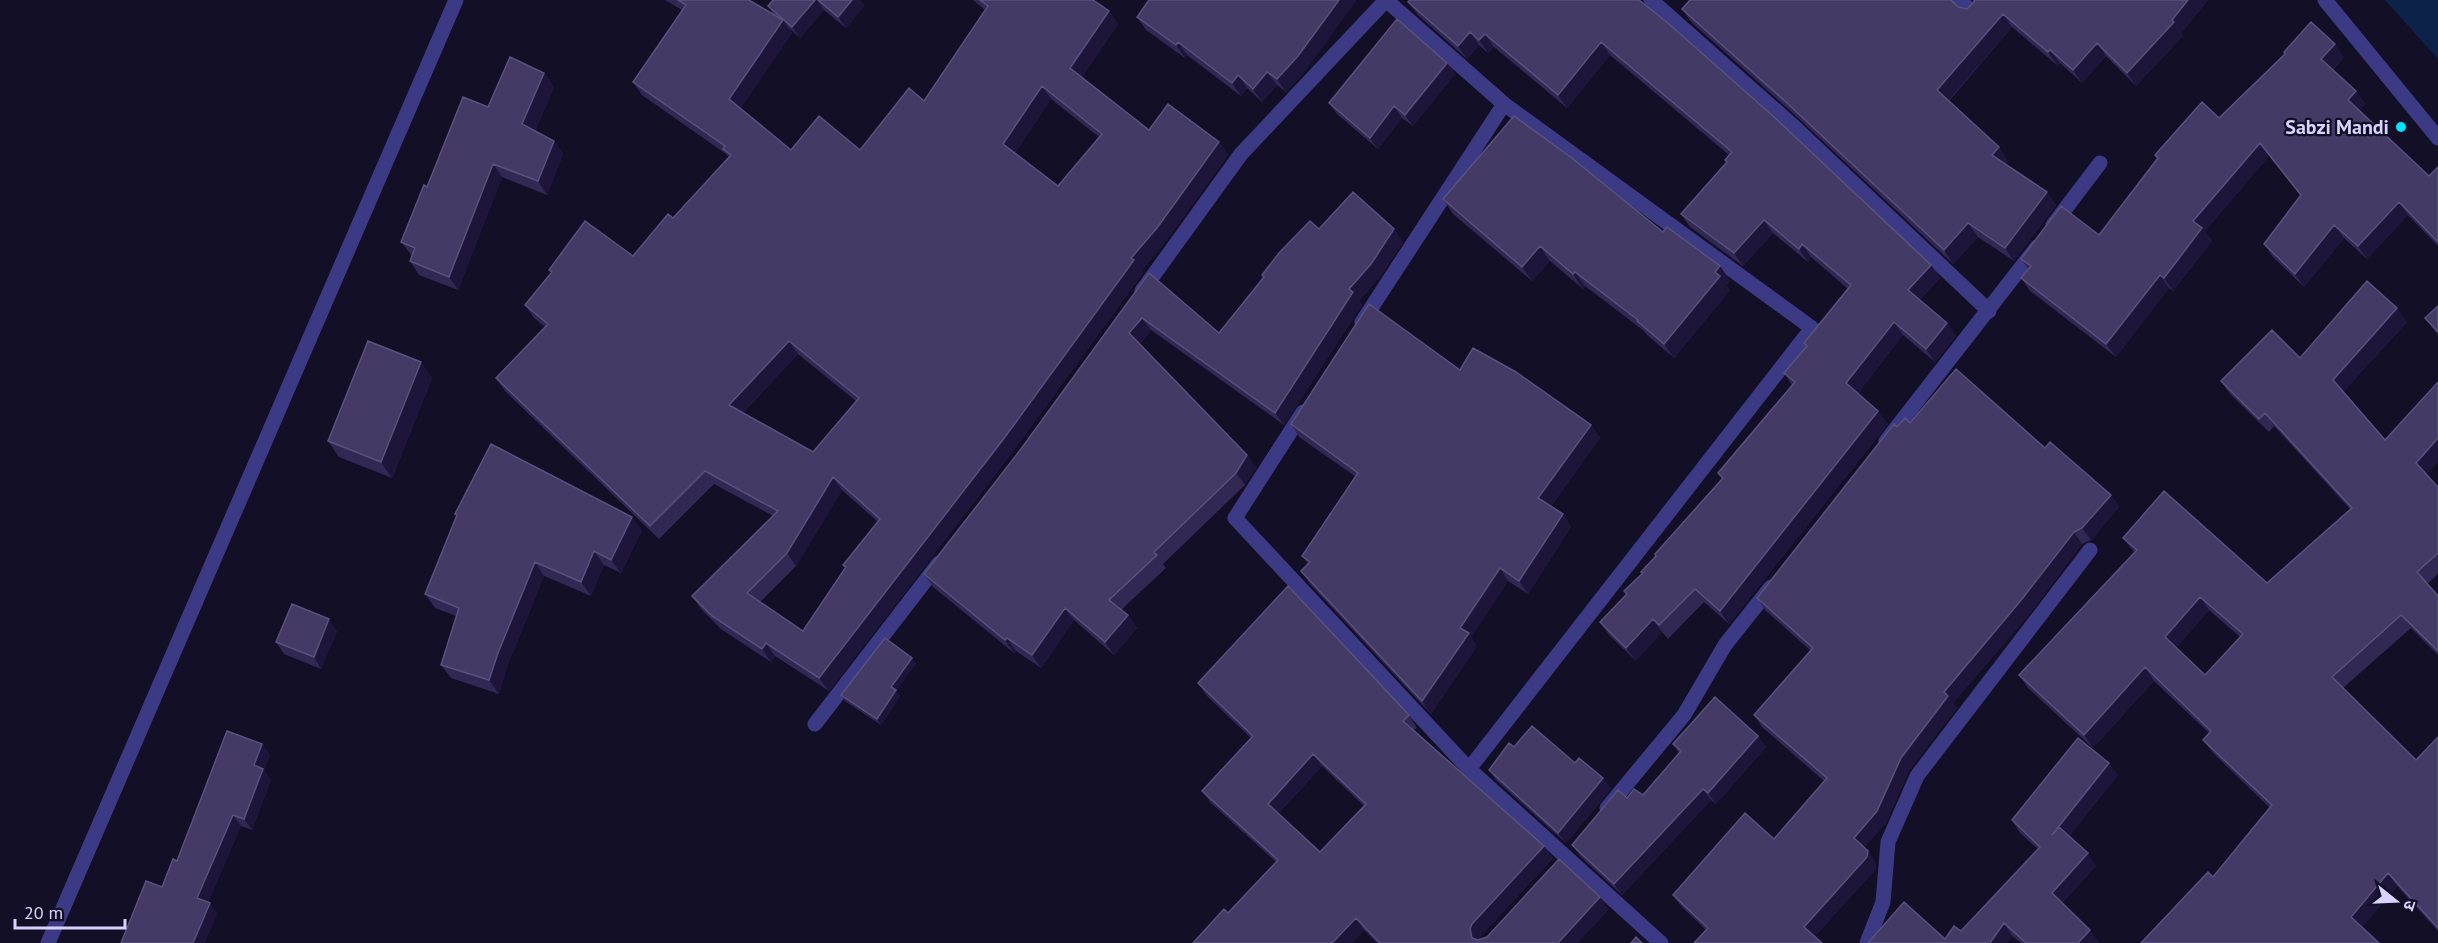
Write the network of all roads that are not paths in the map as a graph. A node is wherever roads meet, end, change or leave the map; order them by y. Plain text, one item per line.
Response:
1 (456, 0) edge
2 (1386, 0) edge
3 (1651, 0) edge
4 (1959, 0) edge
5 (2325, 0) edge
6 (1974, 13) edge
7 (1504, 104) junction
8 (2438, 138) edge
9 (2100, 163) dead end
10 (1132, 304) edge
11 (1989, 311) junction
12 (1357, 330) edge
13 (1312, 399) edge
14 (1879, 450) edge
15 (950, 548) edge
16 (2090, 550) dead end
17 (1784, 571) edge
18 (815, 724) dead end
19 (1469, 769) junction
20 (1596, 822) edge
21 (48, 943) edge
22 (1661, 943) edge
23 (1867, 943) edge

1 - 21 street
2 - 7 street
2 - 10 street
3 - 11 street
4 - 6 street
5 - 8 street
7 - 12 street
7 - 19 street
9 - 11 street
11 - 14 street
13 - 19 street
15 - 18 street
16 - 23 street
17 - 20 street
19 - 22 street

